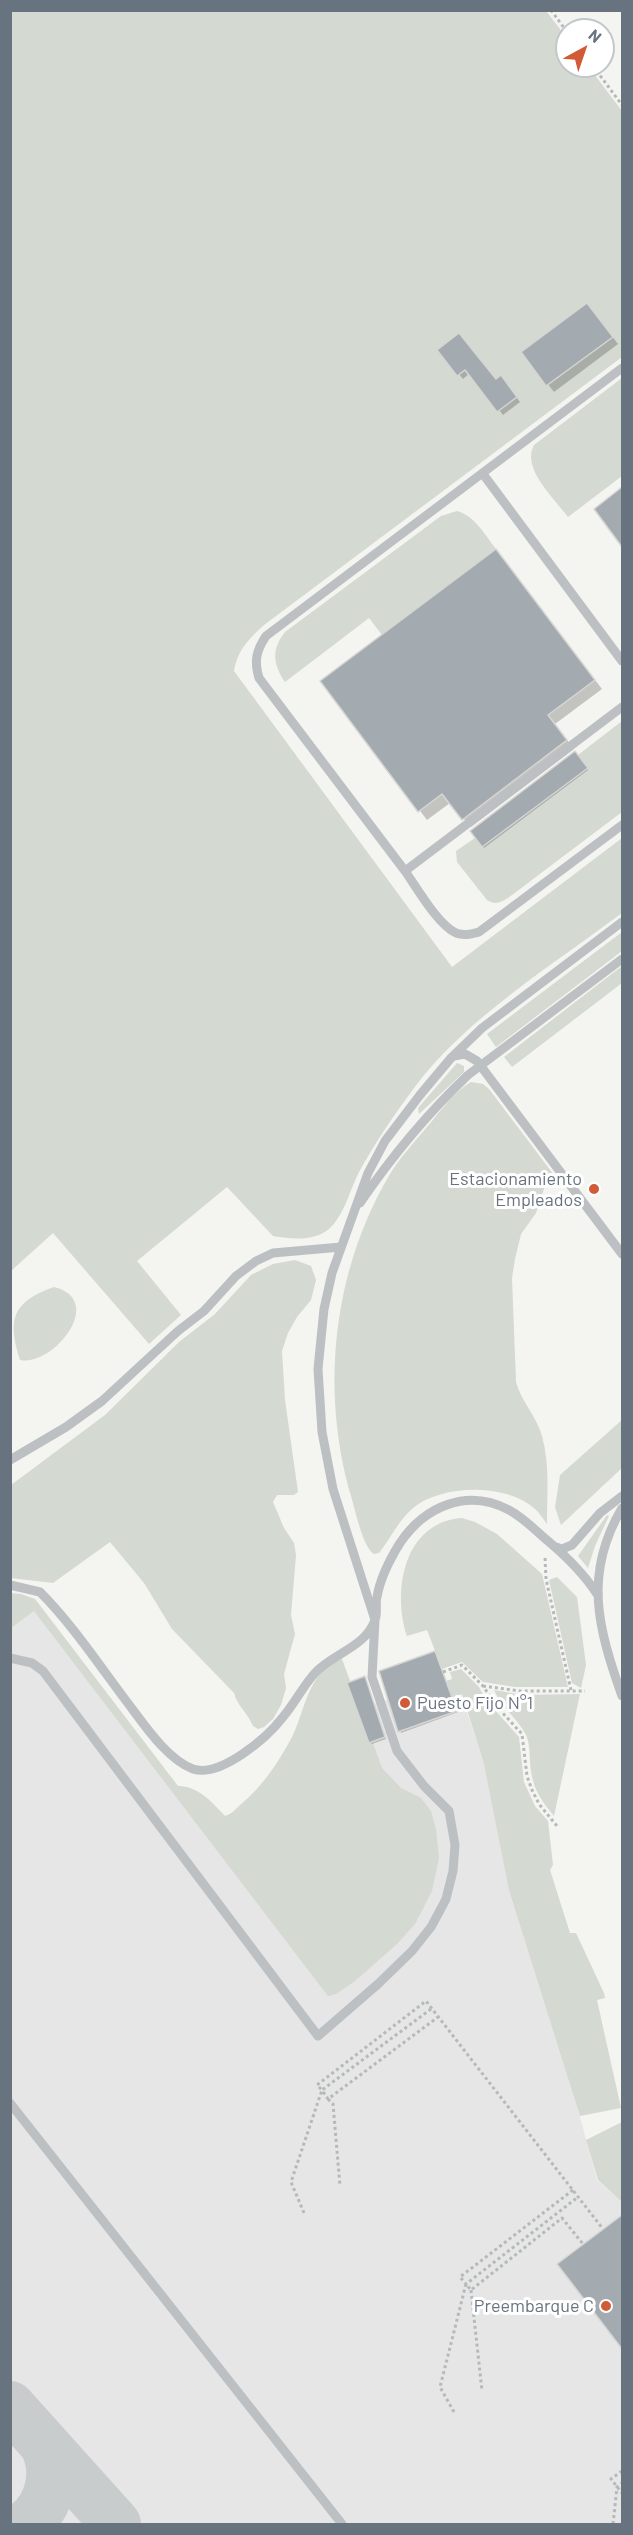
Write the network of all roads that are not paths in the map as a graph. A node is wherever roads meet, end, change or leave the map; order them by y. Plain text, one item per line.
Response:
1 (622, 368) edge
2 (483, 474) junction
3 (622, 661) edge
4 (622, 707) edge
5 (622, 825) edge
6 (405, 871) junction
7 (622, 922) edge
8 (622, 959) edge
9 (452, 1058) junction
10 (481, 1066) junction
11 (352, 1215) junction
12 (341, 1247) junction
13 (622, 1254) edge
14 (10, 1460) edge
15 (622, 1496) edge
16 (622, 1508) edge
17 (556, 1547) junction
18 (10, 1585) edge
19 (597, 1594) junction
20 (375, 1620) junction
21 (10, 1658) edge
22 (622, 1696) edge
23 (10, 2103) edge
24 (342, 2524) edge

1 - 2 lane
2 - 3 lane
2 - 6 lane
4 - 6 lane
5 - 6 lane
7 - 9 lane
8 - 10 lane
9 - 10 lane
9 - 11 lane
10 - 11 lane
10 - 13 lane
11 - 12 lane
12 - 14 lane
12 - 20 lane
15 - 17 lane
16 - 19 lane
17 - 19 lane
17 - 20 lane
18 - 20 lane
19 - 22 lane
20 - 21 lane
23 - 24 lane

